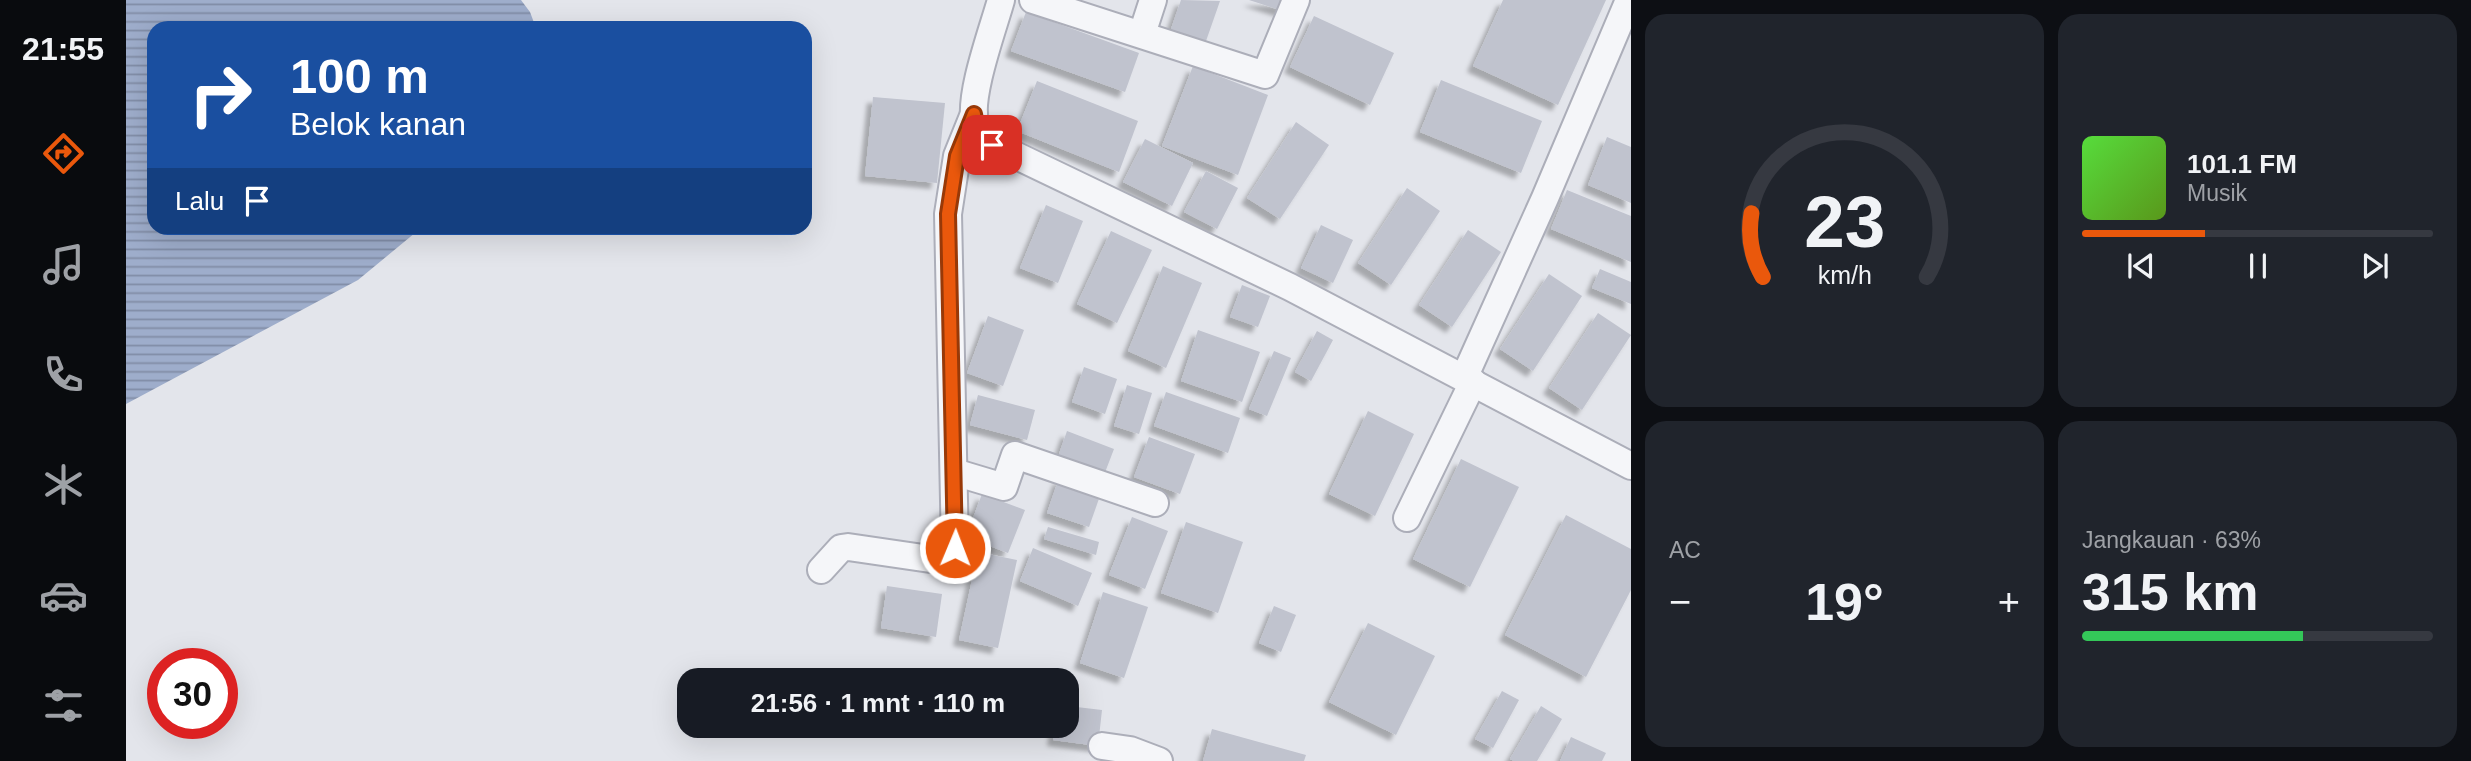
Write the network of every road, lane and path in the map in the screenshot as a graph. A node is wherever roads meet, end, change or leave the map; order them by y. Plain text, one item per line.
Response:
1 (1001, 0) edge
2 (1033, 0) edge
3 (1153, 0) edge
4 (1296, 0) edge
5 (1629, 0) edge
6 (1142, 34) junction
7 (974, 114) junction
8 (1468, 380) junction
9 (1631, 466) edge
10 (954, 472) junction
11 (1156, 503) dead end
12 (1407, 518) dead end
13 (821, 570) dead end
14 (1102, 746) dead end
15 (1159, 761) edge

1 - 7 street
2 - 6 street
3 - 6 street
4 - 6 street
5 - 8 street
7 - 8 street
7 - 10 street
8 - 9 street
8 - 12 street
10 - 11 street
10 - 13 street
14 - 15 street

